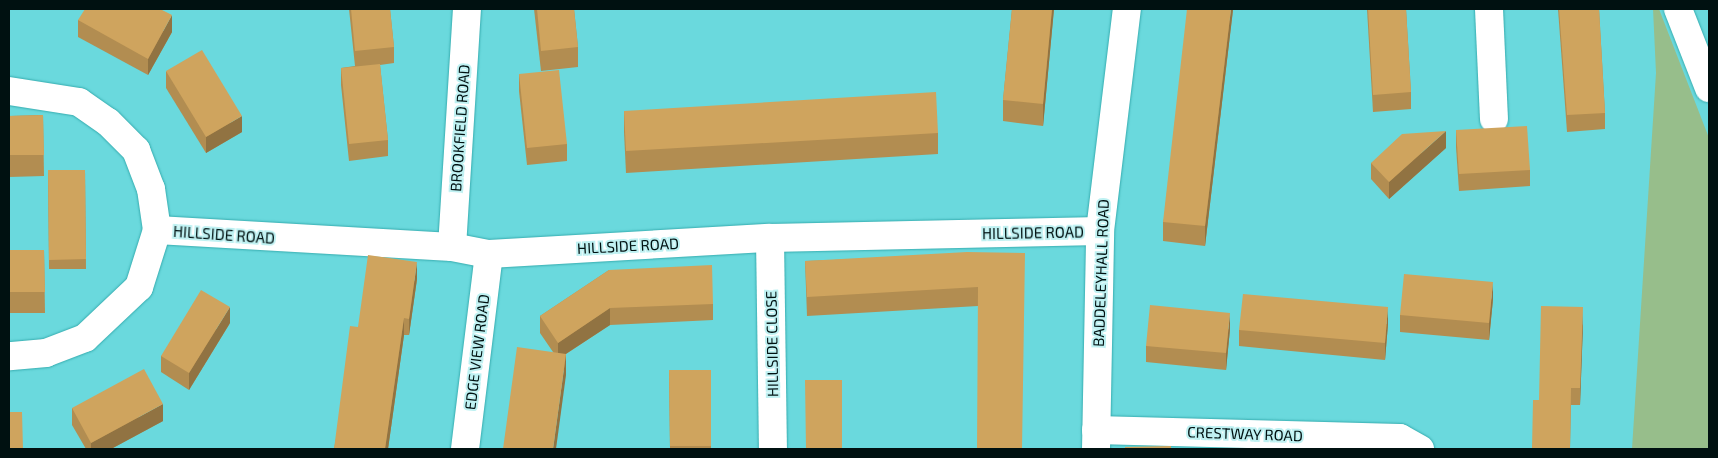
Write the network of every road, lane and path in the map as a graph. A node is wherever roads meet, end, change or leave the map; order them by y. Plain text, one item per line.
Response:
1 (467, 9) edge
2 (1127, 9) edge
3 (1489, 9) edge
4 (1678, 9) edge
5 (1709, 88) edge
6 (9, 91) edge
7 (1494, 120) dead end
8 (157, 230) junction
9 (1100, 231) junction
10 (770, 238) junction
11 (452, 247) junction
12 (489, 254) junction
13 (9, 356) edge
14 (1096, 440) edge
15 (465, 449) edge
16 (773, 449) edge
17 (1420, 449) edge

1 - 11 street, BROOKFIELD ROAD
2 - 9 street, BADDELEYHALL ROAD
3 - 7 street
4 - 5 street
6 - 8 street
8 - 11 street, HILLSIDE ROAD
8 - 13 street
9 - 10 street, HILLSIDE ROAD
9 - 14 street, BADDELEYHALL ROAD
10 - 12 street, HILLSIDE ROAD
10 - 16 street, HILLSIDE CLOSE
11 - 12 street, HILLSIDE ROAD
12 - 15 street, EDGE VIEW ROAD
14 - 17 street, CRESTWAY ROAD

